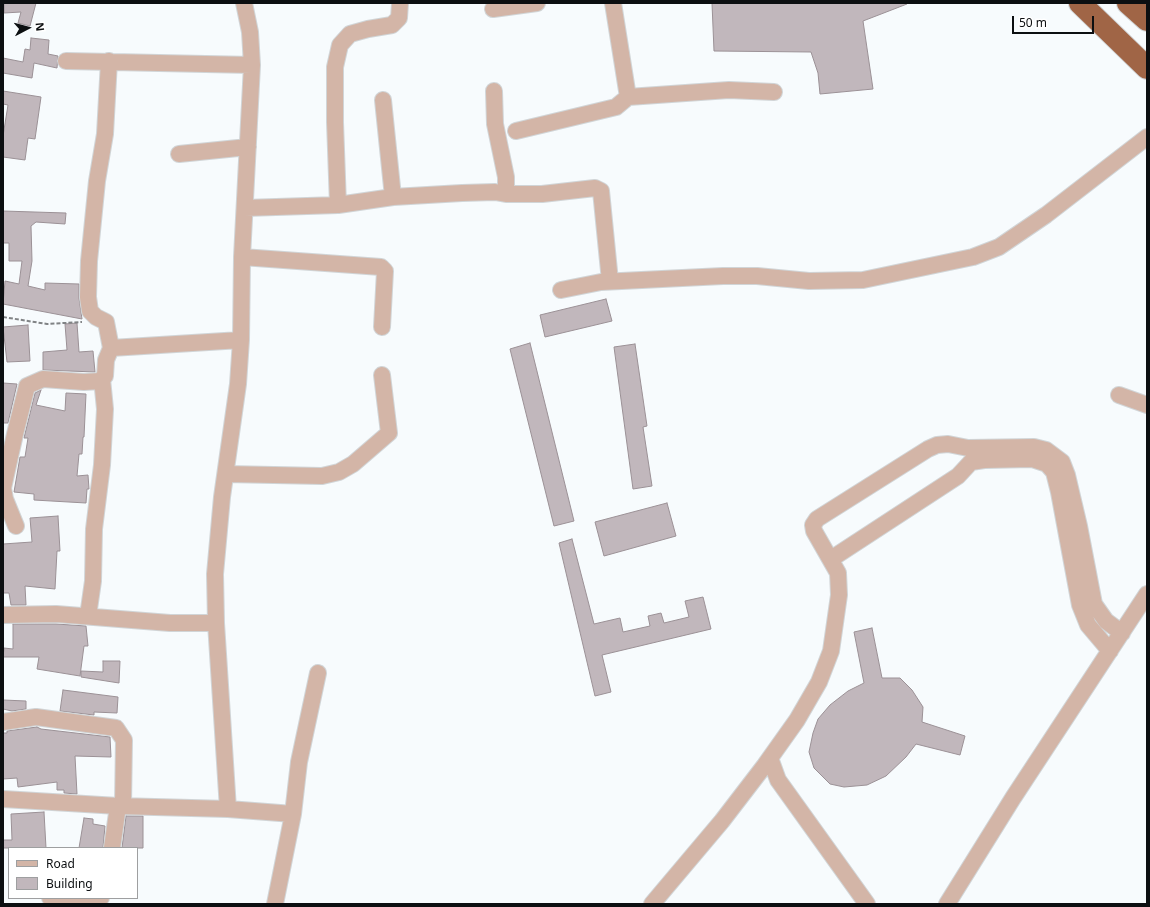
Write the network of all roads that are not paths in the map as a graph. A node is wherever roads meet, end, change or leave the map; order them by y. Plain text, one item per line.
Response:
1 (244, 3) edge
2 (400, 3) edge
3 (537, 3) edge
4 (613, 3) edge
5 (1080, 3) edge
6 (1128, 3) edge
7 (492, 9) dead end
8 (1147, 20) edge
9 (66, 61) dead end
10 (109, 61) junction
11 (252, 65) junction
12 (1147, 68) edge
13 (494, 91) dead end
14 (774, 92) dead end
15 (628, 96) junction
16 (384, 100) dead end
17 (516, 131) dead end
18 (1147, 137) edge
19 (248, 147) junction
20 (178, 154) dead end
21 (506, 194) junction
22 (392, 197) junction
23 (338, 205) junction
24 (245, 208) junction
25 (242, 257) junction
26 (610, 281) junction
27 (561, 290) dead end
28 (382, 327) dead end
29 (241, 340) junction
30 (111, 348) junction
31 (382, 375) dead end
32 (102, 379) junction
33 (1119, 395) dead end
34 (1147, 405) edge
35 (226, 474) junction
36 (4, 498) edge
37 (16, 526) dead end
38 (831, 559) junction
39 (1147, 594) edge
40 (3, 615) edge
41 (88, 616) junction
42 (216, 623) junction
43 (1122, 633) junction
44 (1110, 651) junction
45 (318, 673) dead end
46 (3, 722) edge
47 (770, 758) junction
48 (758, 775) junction
49 (778, 780) junction
50 (3, 799) edge
51 (120, 806) junction
52 (228, 809) junction
53 (292, 814) junction
54 (112, 847) edge
55 (275, 904) edge
56 (652, 904) edge
57 (868, 904) edge
58 (947, 904) edge

1 - 11 street
2 - 23 street
3 - 7 street
4 - 15 street
5 - 12 highway
6 - 8 highway
9 - 10 street
10 - 11 street
10 - 30 street
11 - 19 street
13 - 21 street
14 - 15 street
15 - 17 street
16 - 22 street
18 - 26 street
19 - 20 street
19 - 24 street
21 - 22 street
21 - 26 street
22 - 23 street
23 - 24 street
24 - 25 street
25 - 28 street
25 - 29 street
26 - 27 street
29 - 30 street
29 - 35 street
30 - 32 street
31 - 35 street
32 - 36 street
32 - 41 street
33 - 34 street
35 - 42 street
36 - 37 street
38 - 43 street
38 - 44 street
38 - 47 street
39 - 43 street
40 - 41 street
41 - 42 street
42 - 52 street
43 - 44 street
44 - 58 street
45 - 53 street
46 - 51 street
47 - 48 street
47 - 49 street
48 - 49 street
48 - 56 street
49 - 57 street
50 - 51 street
51 - 52 street
51 - 54 street
52 - 53 street
53 - 55 street

